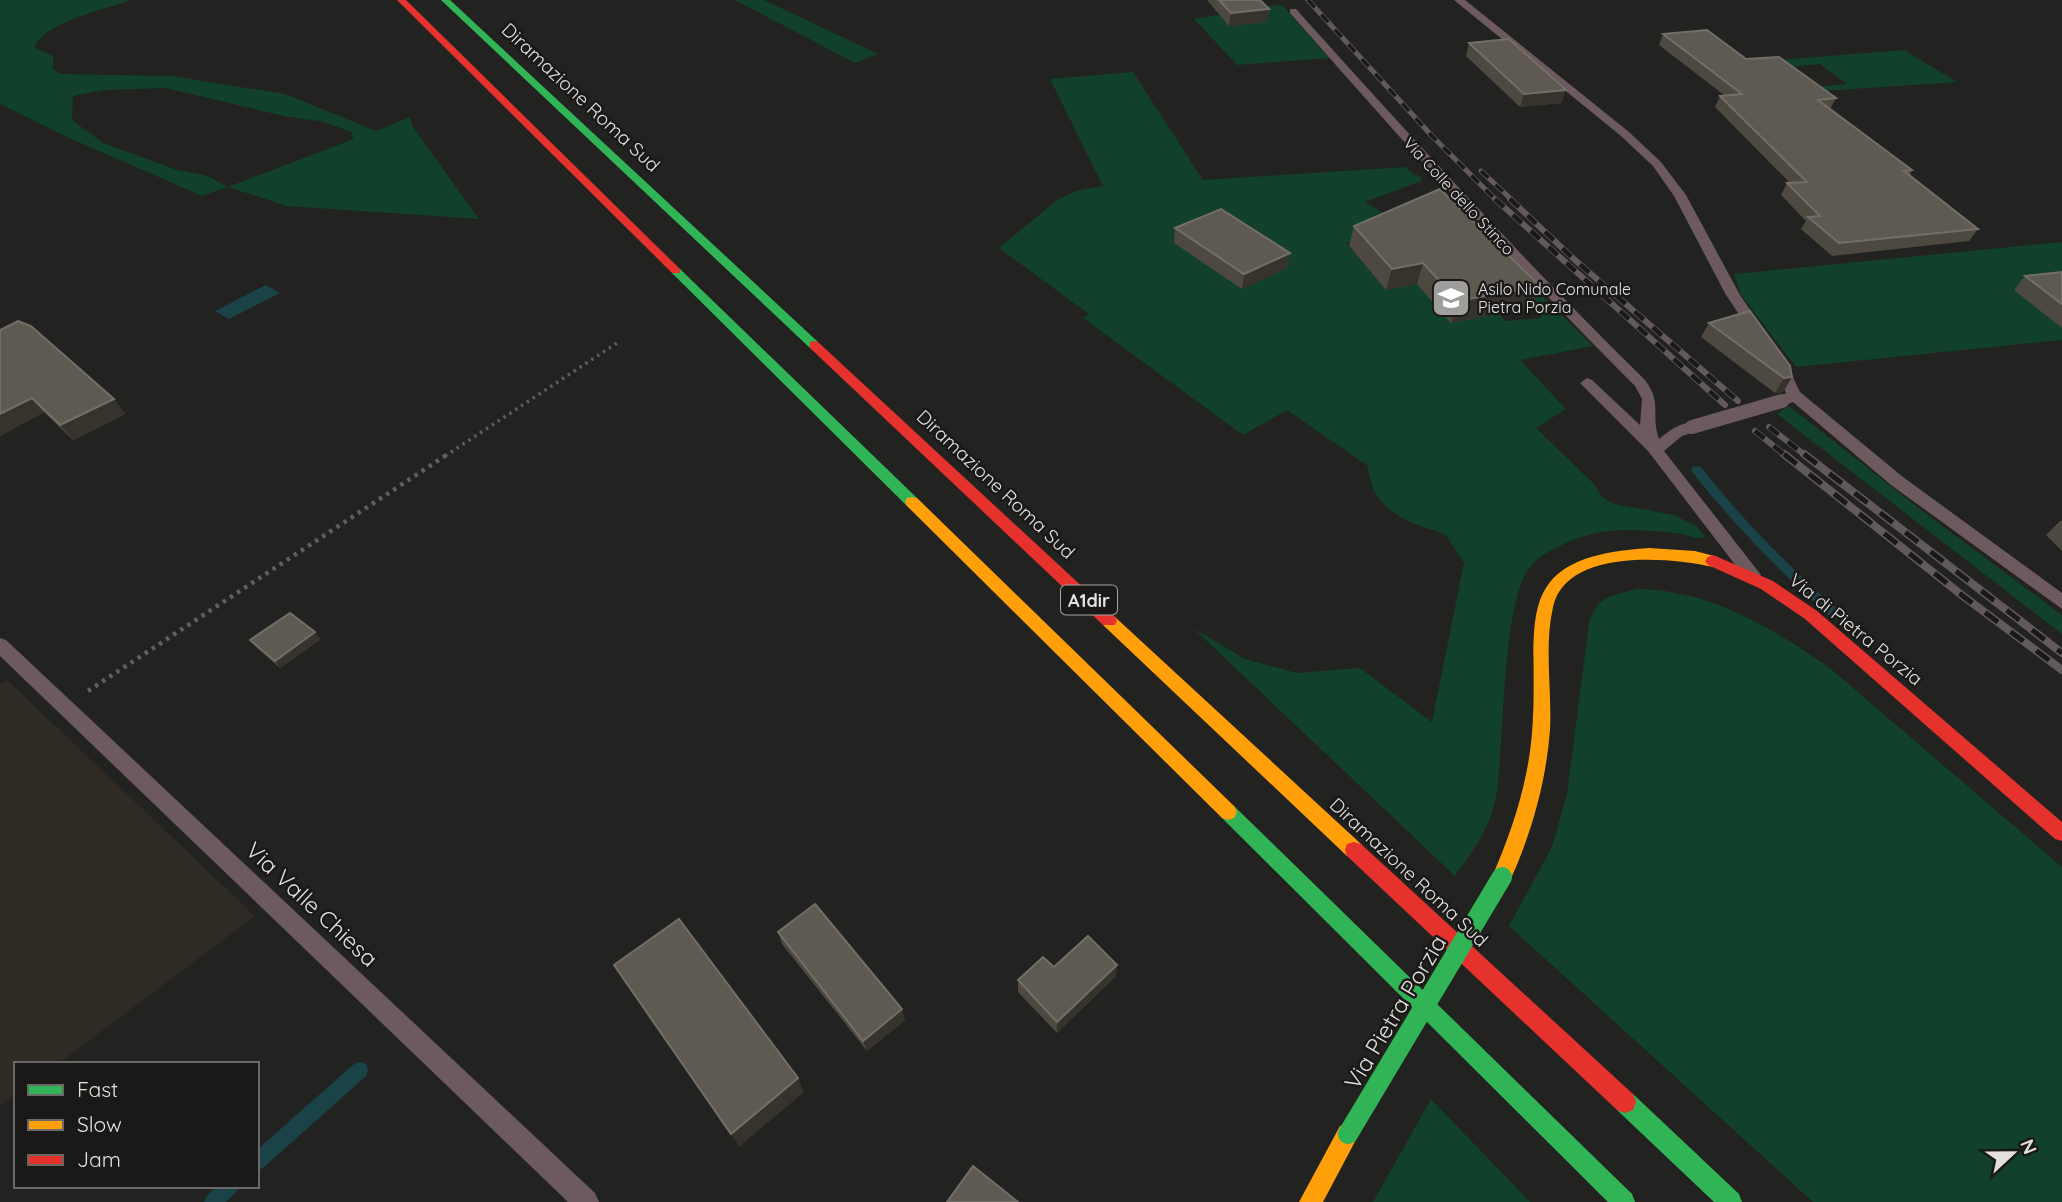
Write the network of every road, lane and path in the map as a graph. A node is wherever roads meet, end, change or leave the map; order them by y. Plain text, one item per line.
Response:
1 (401, 0) edge
2 (445, 0) edge
3 (1460, 0) edge
4 (1293, 11) dead end
5 (617, 343) dead end
6 (1587, 383) dead end
7 (1788, 398) junction
8 (1655, 450) junction
9 (1754, 578) junction
10 (2062, 602) edge
11 (0, 645) edge
12 (65, 706) junction
13 (2062, 833) edge
14 (1502, 877) joint
15 (586, 1202) edge
16 (1310, 1202) edge
17 (1624, 1202) edge
18 (1731, 1202) edge

1 - 17 main road, A1dir
2 - 18 main road, Diramazione Roma Sud / A1dir
3 - 7 lane
4 - 8 lane, Via Colle dello Stinco
5 - 12 path
6 - 8 lane
7 - 8 lane, bridge
7 - 10 lane
8 - 9 lane, Via Colle dello Stinco
9 - 13 main road, Via di Pietra Porzia
9 - 14 main road, Via di Pietra Porzia
11 - 12 lane, Via Valle Chiesa
12 - 15 lane, Via Valle Chiesa
14 - 16 main road, Via Pietra Porzia, bridge

